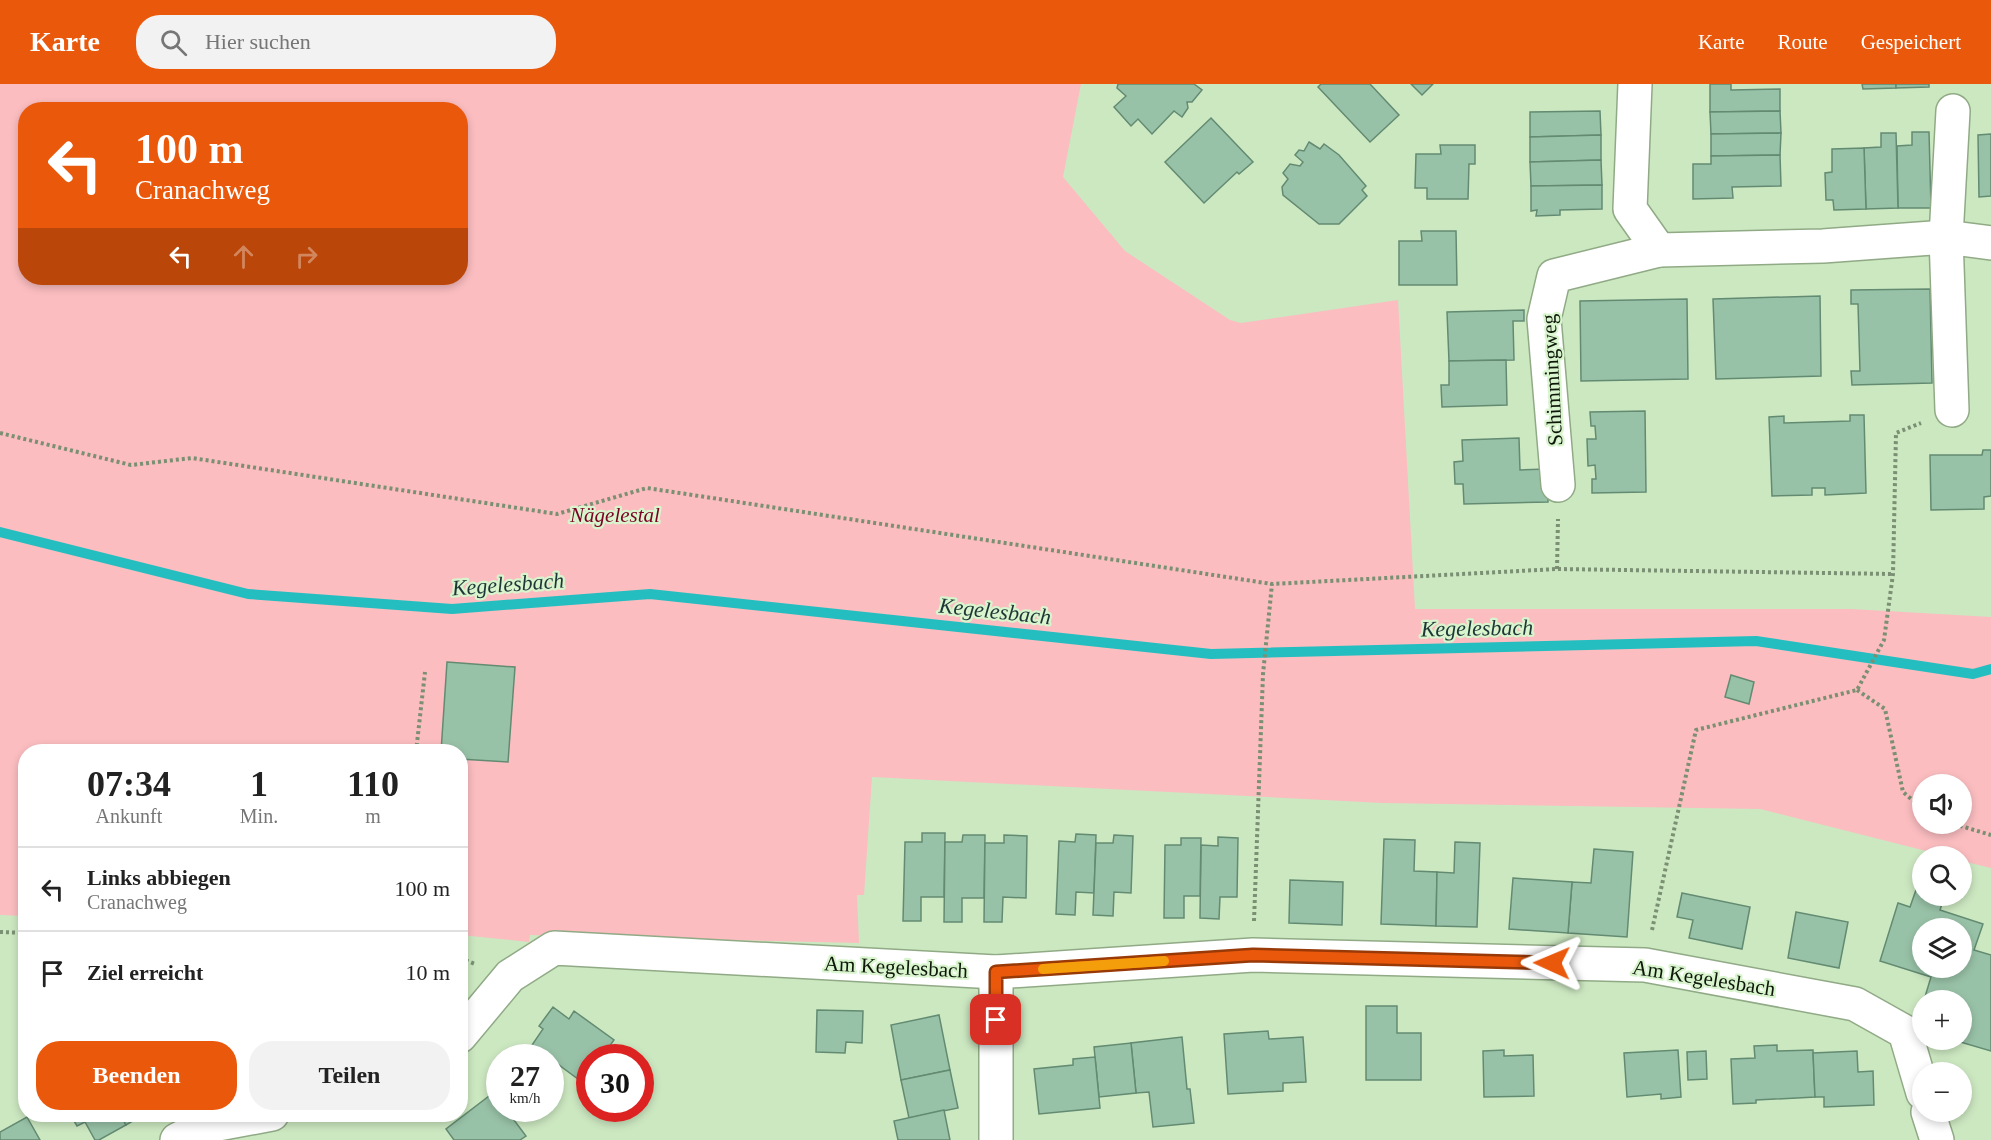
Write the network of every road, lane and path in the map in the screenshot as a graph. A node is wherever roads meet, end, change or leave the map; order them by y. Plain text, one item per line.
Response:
1 (1635, 84) edge
2 (1953, 111) dead end
3 (1946, 237) junction
4 (1991, 243) edge
5 (1659, 250) junction
6 (1952, 410) joint
7 (0, 433) edge
8 (1558, 485) joint
9 (1557, 570) junction
10 (1893, 574) junction
11 (1272, 584) junction
12 (425, 672) dead end
13 (1857, 690) junction
14 (417, 744) edge
15 (1912, 800) edge
16 (1972, 829) edge
17 (1991, 835) edge
18 (0, 932) edge
19 (18, 933) edge
20 (1253, 955) junction
21 (1645, 965) junction
22 (996, 972) junction
23 (468, 1026) edge
24 (1914, 1062) edge
25 (229, 1122) edge
26 (1932, 1122) edge
27 (177, 1140) edge
28 (996, 1140) edge
29 (1937, 1140) edge

1 - 5 street
2 - 3 street
3 - 4 street, Schimmingweg
3 - 5 street, Schimmingweg
3 - 6 street
5 - 8 street, Schimmingweg
6 - 10 path
7 - 11 path
8 - 9 path
9 - 10 path
9 - 11 path
10 - 13 path
11 - 20 path
12 - 14 path
13 - 15 path
13 - 21 path
16 - 17 path
18 - 19 path
20 - 21 street, Am Kegelesbach
20 - 22 street, Am Kegelesbach
21 - 24 street, Am Kegelesbach
22 - 23 street, Am Kegelesbach
22 - 28 street
25 - 27 street
26 - 29 street

